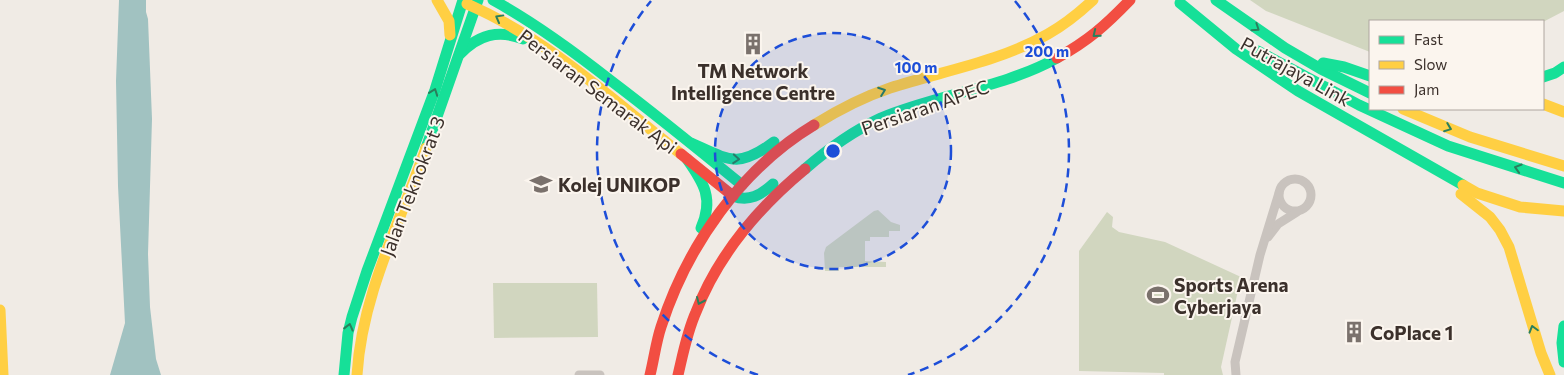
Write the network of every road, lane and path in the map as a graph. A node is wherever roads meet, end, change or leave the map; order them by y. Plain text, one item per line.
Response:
1 (437, 0) edge
2 (493, 0) edge
3 (504, 0) edge
4 (1093, 0) edge
5 (1130, 0) edge
6 (1216, 0) edge
7 (461, 1) edge
8 (1177, 2) edge
9 (476, 3) edge
10 (513, 11) junction
11 (448, 48) junction
12 (458, 56) junction
13 (560, 57) junction
14 (1306, 59) junction
15 (1564, 67) edge
16 (1544, 77) edge
17 (1369, 78) edge
18 (1369, 92) edge
19 (852, 103) junction
20 (1544, 104) edge
21 (1405, 110) edge
22 (1564, 112) edge
23 (1337, 114) junction
24 (842, 138) junction
25 (691, 143) junction
26 (687, 159) junction
27 (1564, 166) edge
28 (1564, 183) edge
29 (742, 186) junction
30 (1279, 193) junction
31 (733, 196) junction
32 (745, 207) junction
33 (1300, 211) junction
34 (1564, 211) edge
35 (1260, 254) junction
36 (690, 257) junction
37 (710, 279) junction
38 (0, 310) edge
39 (1564, 326) edge
40 (1, 359) edge
41 (1564, 362) edge
42 (3, 375) edge
43 (344, 375) edge
44 (357, 375) edge
45 (579, 375) edge
46 (600, 375) edge
47 (650, 375) edge
48 (678, 375) edge
49 (1236, 375) edge
50 (1550, 375) edge

1 - 11 main road
2 - 10 main road, Persiaran Semarak Api
3 - 10 main road
19 -> 4 main road, Persiaran APEC
5 -> 24 main road, Persiaran APEC
6 -> 14 main road, Putrajaya Link
7 - 9 main road, Persiaran Semarak Api
7 - 11 main road, Jalan Teknokrat 3
8 - 23 main road
28 -> 8 main road, Putrajaya Link
9 - 12 main road, Jalan Teknokrat 3
13 -> 9 main road, Persiaran Semarak Api
10 - 25 main road, Persiaran Semarak Api
43 -> 11 main road, Jalan Teknokrat 3
12 - 13 main road
12 - 44 main road, Jalan Teknokrat 3
13 - 26 main road, Persiaran Semarak Api
14 - 17 main road
14 - 18 main road, Putrajaya Link
15 - 16 main road
25 -> 19 main road
19 - 29 main road, Persiaran APEC
20 - 22 main road
21 -> 27 main road
23 - 34 main road
50 -> 23 main road
24 - 32 main road
24 - 37 main road, Persiaran APEC
25 - 29 main road, Persiaran Semarak Api
26 - 31 main road, Persiaran Semarak Api
26 - 36 main road
29 - 31 main road, Persiaran APEC
29 - 32 main road
30 - 33 street
30 - 33 street
30 - 35 street
31 - 32 main road
31 - 36 main road, Persiaran APEC
32 - 37 main road
33 - 35 street
35 - 49 street
36 - 47 main road, Persiaran APEC
37 -> 48 main road, Persiaran APEC
38 - 40 main road
39 - 41 main road
40 - 42 main road
45 - 46 street

